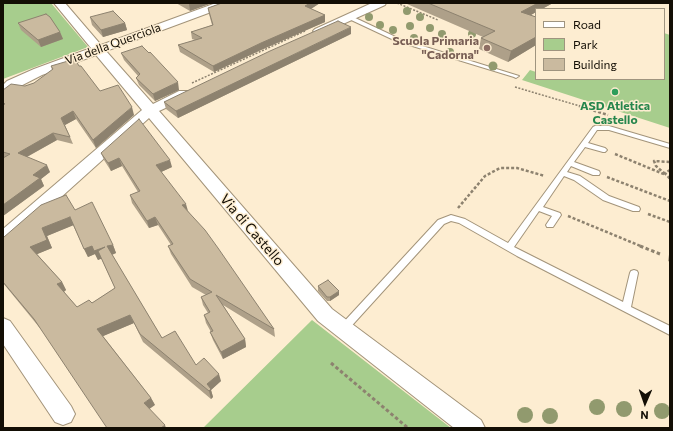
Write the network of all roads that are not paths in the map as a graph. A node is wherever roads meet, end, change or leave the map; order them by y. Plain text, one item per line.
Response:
1 (59, 3) edge
2 (226, 3) edge
3 (381, 3) edge
4 (350, 17) junction
5 (308, 32) edge
6 (100, 50) junction
7 (516, 76) road end
8 (193, 86) edge
9 (3, 91) edge
10 (150, 110) junction
11 (584, 144) junction
12 (670, 146) edge
13 (603, 150) road end
14 (570, 163) junction
15 (563, 173) junction
16 (596, 173) road end
17 (538, 208) junction
18 (636, 209) road end
19 (550, 225) dead end
20 (3, 239) edge
21 (509, 248) junction
22 (634, 273) dead end
23 (626, 308) junction
24 (3, 327) edge
25 (343, 329) junction
26 (670, 331) edge
27 (63, 414) dead end
28 (473, 428) edge

1 - 6 street, Via di Castello
2 - 6 street, Via della Querciola
3 - 4 street
4 - 5 street
4 - 7 lane
6 - 9 street, Via della Querciola
6 - 10 street, Via di Castello
8 - 10 street
10 - 20 street
10 - 25 street, Via di Castello
11 - 12 lane
11 - 13 lane
11 - 14 lane
14 - 15 lane
14 - 16 lane
15 - 17 lane
15 - 18 lane
17 - 19 lane
17 - 21 lane
21 - 23 lane
21 - 25 lane
22 - 23 lane
23 - 26 lane
24 - 27 street
25 - 28 street, Via di Castello

